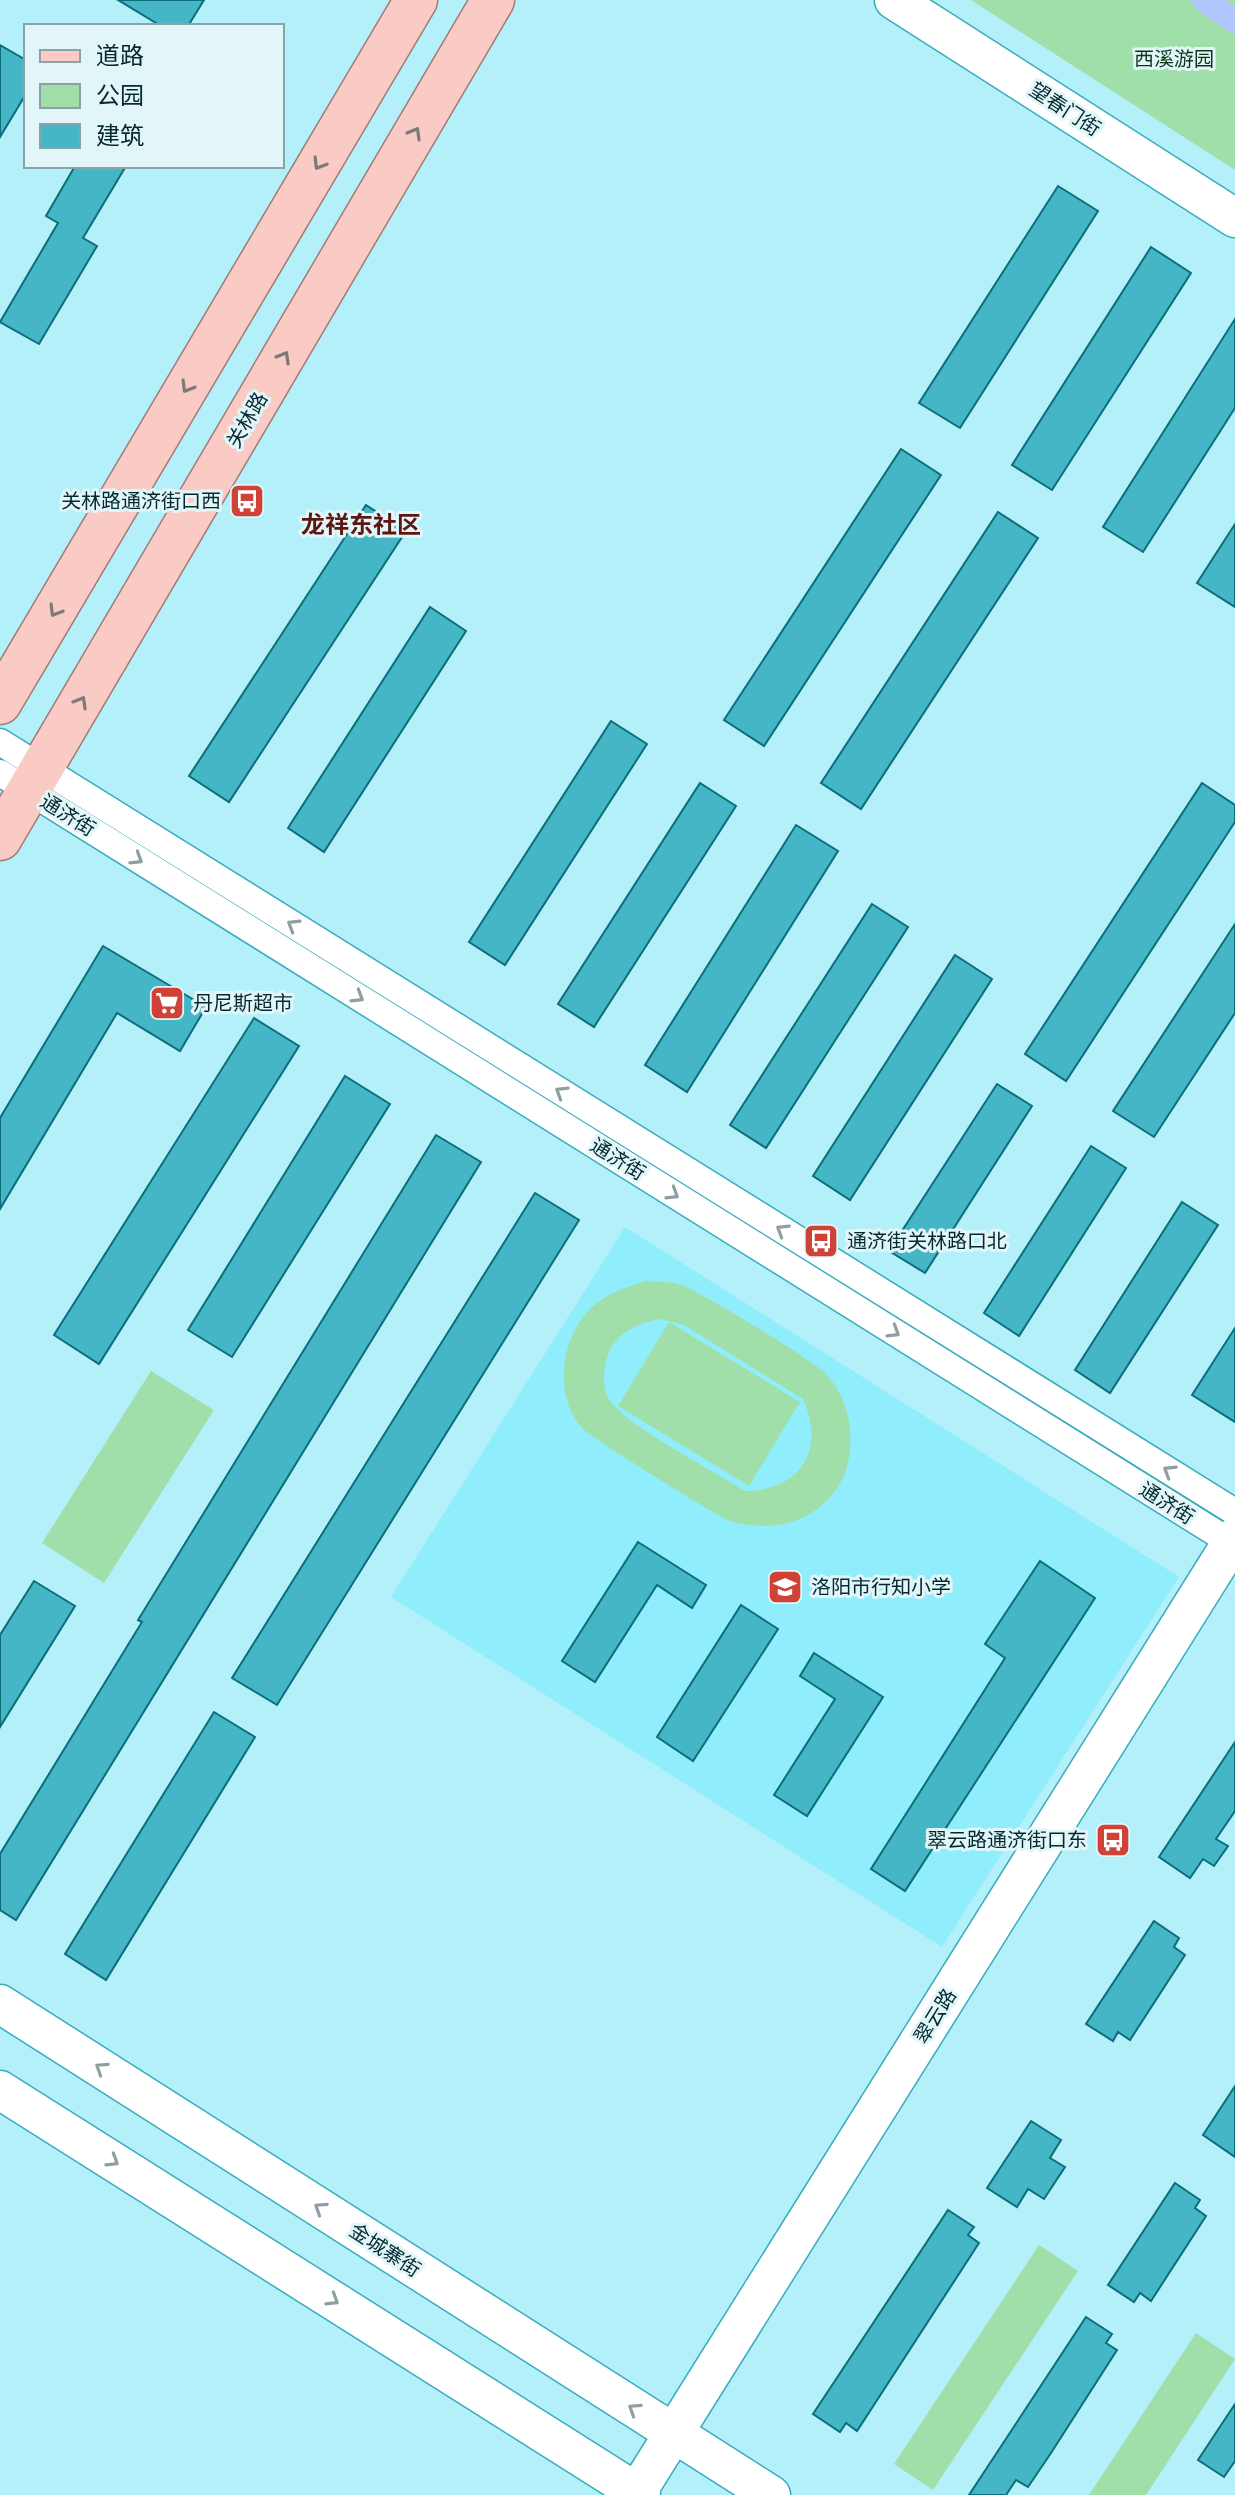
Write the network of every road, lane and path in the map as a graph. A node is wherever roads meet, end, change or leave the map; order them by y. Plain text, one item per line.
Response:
1 (416, 0) edge
2 (493, 0) edge
3 (894, 0) edge
4 (938, 0) edge
5 (1235, 191) edge
6 (1235, 218) edge
7 (0, 703) edge
8 (0, 742) edge
9 (23, 778) edge
10 (0, 839) edge
11 (1234, 1534) edge
12 (1235, 1581) edge
13 (0, 2004) edge
14 (0, 2090) edge
15 (682, 2440) junction
16 (644, 2494) edge
17 (771, 2495) edge

1 -> 7 main road
9 -> 2 main road, 关林路
3 - 6 street, 望春门街
4 - 5 street, 望春门街
8 - 9 street, 通济街
9 - 10 main road, 关林路
9 - 11 street, 通济街
11 - 15 street, 翠云路
12 - 15 street, 翠云路
15 -> 13 street, 金城寨街
14 -> 16 street
15 - 16 street, 翠云路
15 - 17 street, 金城寨街

